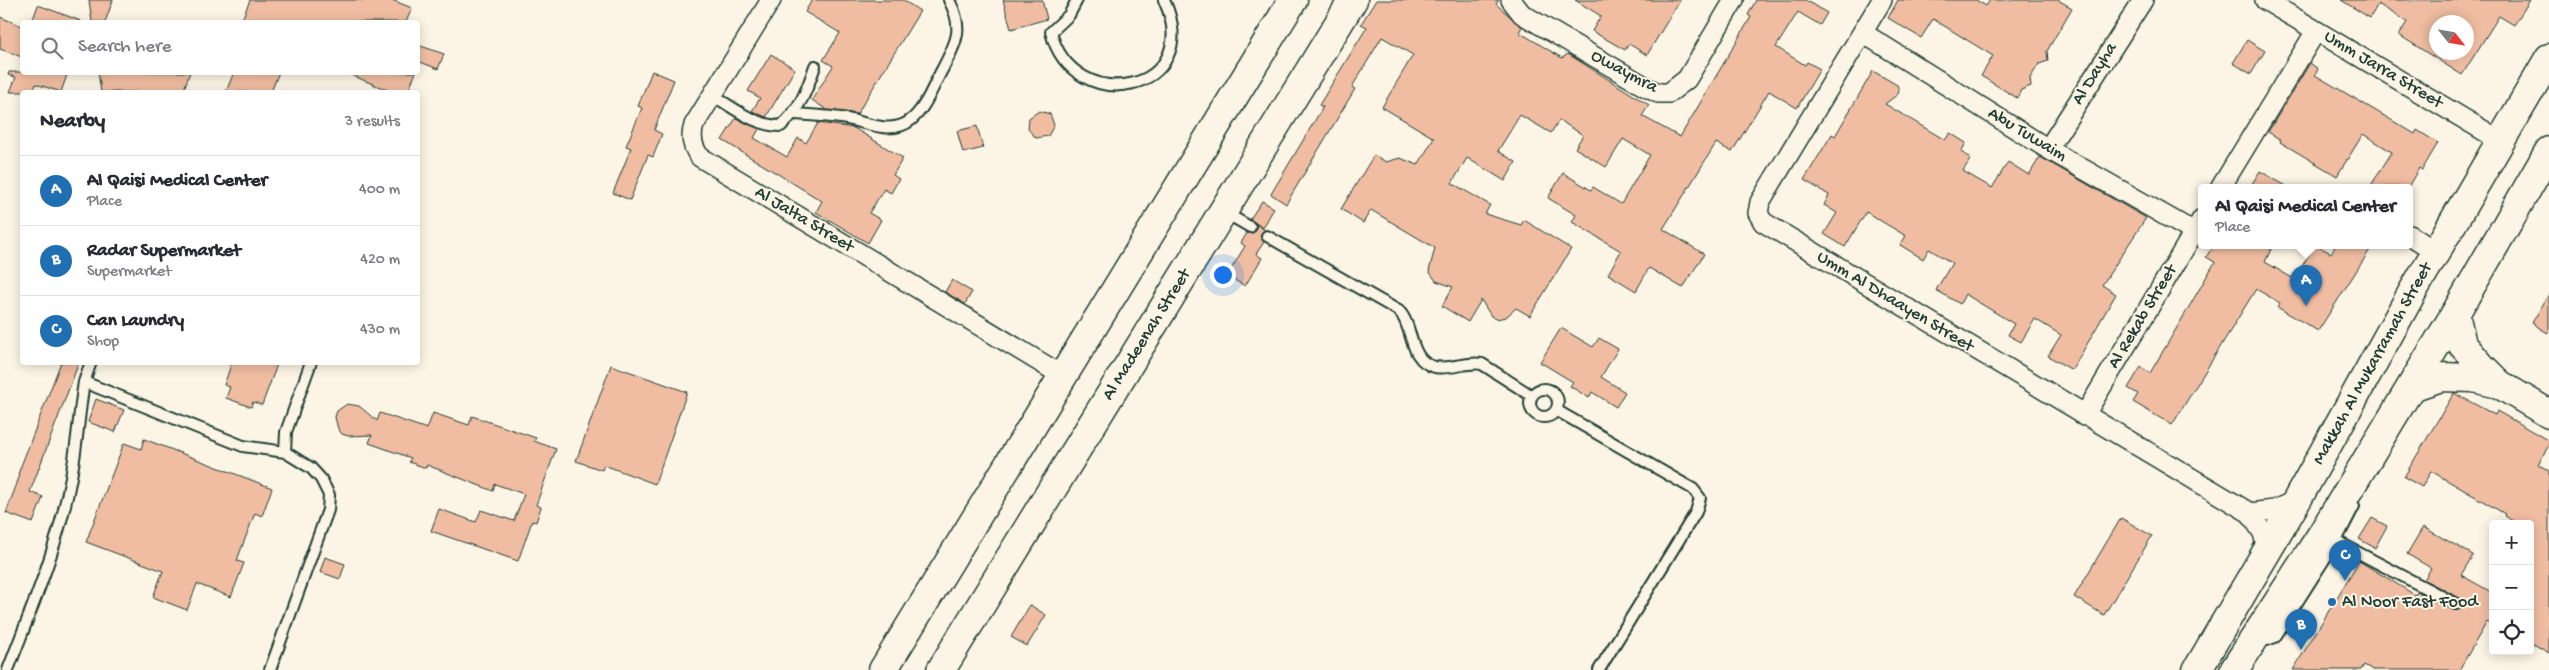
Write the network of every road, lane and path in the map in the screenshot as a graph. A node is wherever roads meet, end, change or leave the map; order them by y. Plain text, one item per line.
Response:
1 (771, 0) edge
2 (949, 0) edge
3 (1077, 0) edge
4 (1164, 0) edge
5 (1293, 0) edge
6 (1353, 0) edge
7 (1512, 0) edge
8 (1734, 0) edge
9 (1882, 0) edge
10 (2142, 0) edge
11 (2265, 0) edge
12 (2316, 31) junction
13 (1863, 34) junction
14 (2549, 58) edge
15 (815, 66) dead end
16 (712, 95) junction
17 (794, 114) junction
18 (2501, 140) junction
19 (2048, 149) junction
20 (2549, 150) edge
21 (2224, 184) edge
22 (1223, 211) junction
23 (2198, 225) edge
24 (1250, 227) dead end
25 (1267, 236) dead end
26 (2413, 237) edge
27 (2436, 252) junction
28 (2455, 314) junction
29 (90, 365) edge
30 (310, 365) edge
31 (1063, 376) junction
32 (84, 382) junction
33 (2499, 384) junction
34 (2411, 387) junction
35 (1532, 396) junction
36 (1556, 410) junction
37 (2549, 414) edge
38 (2084, 416) junction
39 (284, 452) junction
40 (2361, 493) dead end
41 (2297, 500) junction
42 (2250, 513) junction
43 (2329, 537) junction
44 (2267, 550) junction
45 (2456, 604) dead end
46 (2222, 626) junction
47 (2237, 667) edge
48 (8, 670) edge
49 (270, 670) edge
50 (883, 670) edge
51 (941, 670) edge
52 (1599, 670) edge
53 (2184, 670) edge
54 (2198, 670) edge

1 - 16 street, Al Jalta Street
2 - 17 lane
3 - 4 lane
5 - 31 street
6 - 22 street, Al Madeenah Street
7 - 8 street, Owaymra
9 - 13 street, Umm Al Dhaayen Street
10 - 19 street, Al Dayha
11 - 12 street, Umm Jarra Street
12 - 18 street, Umm Jarra Street
12 - 21 street
13 - 19 street, Abu Tuwaim
13 - 38 street, Umm Al Dhaayen Street
14 - 18 street, Makkah Al Mukarramah Street
15 - 17 lane
16 - 17 lane
16 - 31 street, Al Jalta Street
18 - 27 street, Makkah Al Mukarramah Street
19 - 23 street, Abu Tuwaim
20 - 28 street
22 - 24 lane
22 - 51 street, Al Madeenah Street
23 - 38 street, Al Rekab Street
25 - 35 lane
26 - 27 street
27 - 41 street, Makkah Al Mukarramah Street
28 - 33 street
28 - 34 street
29 - 32 lane
30 - 39 lane
31 - 50 street
32 - 39 lane
32 - 48 lane
33 - 34 street
33 - 37 street
34 - 43 street
35 - 36 lane
35 - 36 lane
36 - 52 lane
38 - 42 street, Umm Al Dhaayen Street
39 - 49 lane
40 - 43 lane
41 - 42 street
41 - 44 street, Makkah Al Mukarramah Street
42 - 44 street, Umm Al Dhaayen Street
43 - 45 lane
43 - 47 street
44 - 46 street, Makkah Al Mukarramah Street
46 - 53 street
46 - 54 street, Makkah Al Mukarramah Street

